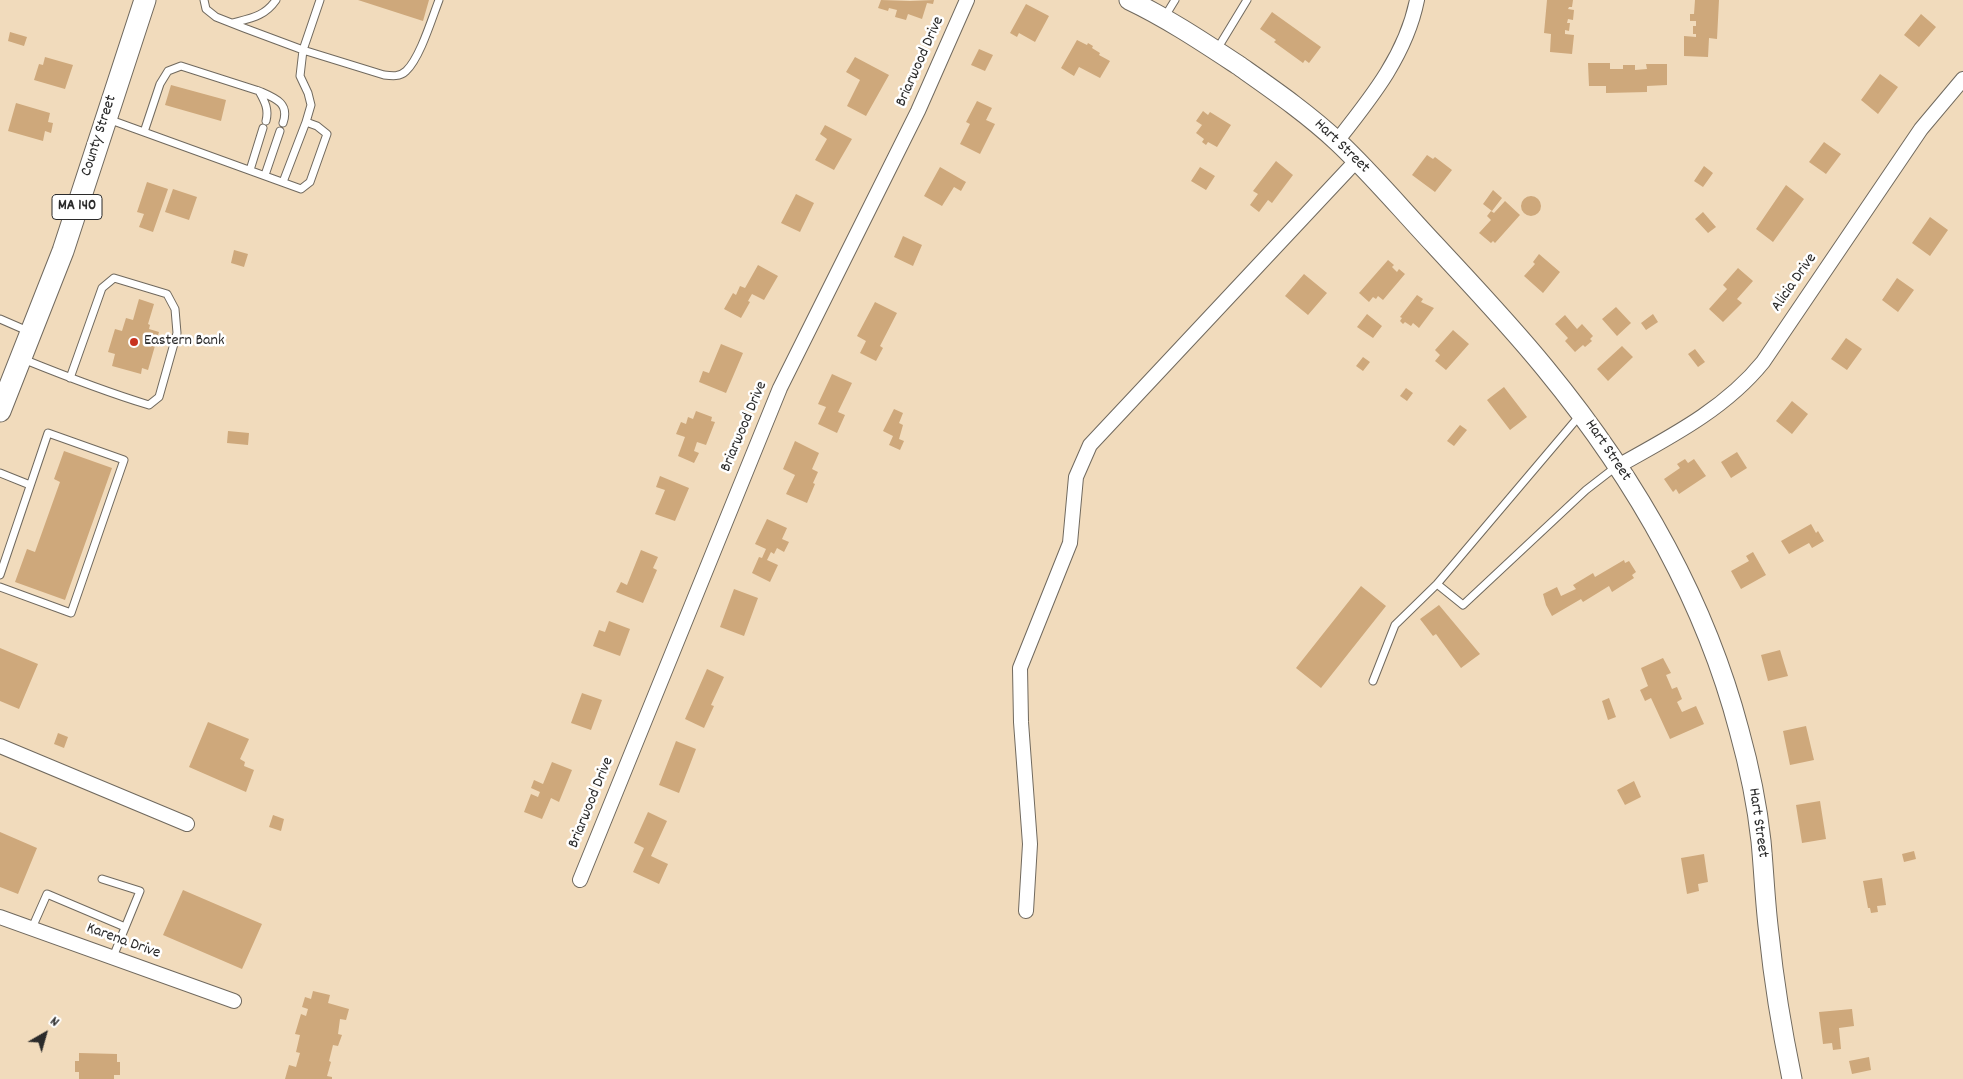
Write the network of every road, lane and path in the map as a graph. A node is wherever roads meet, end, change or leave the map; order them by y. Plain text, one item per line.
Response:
1 (144, 0) edge
2 (204, 0) edge
3 (276, 0) edge
4 (320, 0) edge
5 (439, 0) edge
6 (967, 0) edge
7 (1129, 0) edge
8 (1175, 0) edge
9 (1247, 0) edge
10 (1417, 0) edge
11 (1164, 18) junction
12 (233, 23) junction
13 (303, 50) junction
14 (1216, 51) junction
15 (1963, 79) edge
16 (259, 92) junction
17 (106, 118) junction
18 (306, 122) junction
19 (144, 132) junction
20 (1337, 141) junction
21 (1356, 160) junction
22 (250, 170) junction
23 (264, 175) junction
24 (283, 182) junction
25 (0, 319) edge
26 (30, 332) junction
27 (20, 358) junction
28 (70, 378) junction
29 (0, 411) edge
30 (1581, 414) junction
31 (1618, 466) junction
32 (0, 473) edge
33 (30, 484) junction
34 (0, 575) edge
35 (1437, 584) junction
36 (0, 586) edge
37 (1373, 681) dead end
38 (0, 746) edge
39 (187, 824) dead end
40 (102, 879) dead end
41 (580, 880) dead end
42 (1026, 911) dead end
43 (0, 917) edge
44 (125, 927) junction
45 (32, 928) junction
46 (113, 957) junction
47 (234, 1001) dead end
48 (1792, 1079) edge

1 - 17 main road, County Street / MA 140
2 - 12 lane
3 - 12 lane
4 - 13 lane
5 - 13 lane
6 - 41 street, Briarwood Drive
7 - 11 street, Hart Street
8 - 11 lane
9 - 14 lane
10 - 20 street
11 - 14 street, Hart Street
12 - 13 lane
13 - 18 lane
14 - 20 street, Hart Street
15 - 31 street, Alicia Drive
16 - 19 lane
16 - 22 lane
16 - 23 lane
17 - 19 lane
17 - 26 main road, County Street / MA 140
18 - 24 lane
18 - 24 lane
19 - 22 lane
20 - 21 street, Hart Street
21 - 30 street, Hart Street
21 - 42 street
22 - 23 lane
23 - 24 lane
25 - 26 lane
26 - 27 main road, County Street / MA 140
27 - 28 lane
27 - 29 main road, County Street / MA 140
28 - 28 lane
30 - 31 street, Hart Street
30 - 35 lane
31 - 35 lane
31 - 48 street, Hart Street
32 - 33 lane
33 - 34 lane
33 - 36 lane
35 - 37 lane
38 - 39 street
40 - 44 lane
43 - 45 street, Karena Drive
44 - 45 lane
44 - 46 lane
45 - 46 street, Karena Drive
46 - 47 street, Karena Drive

